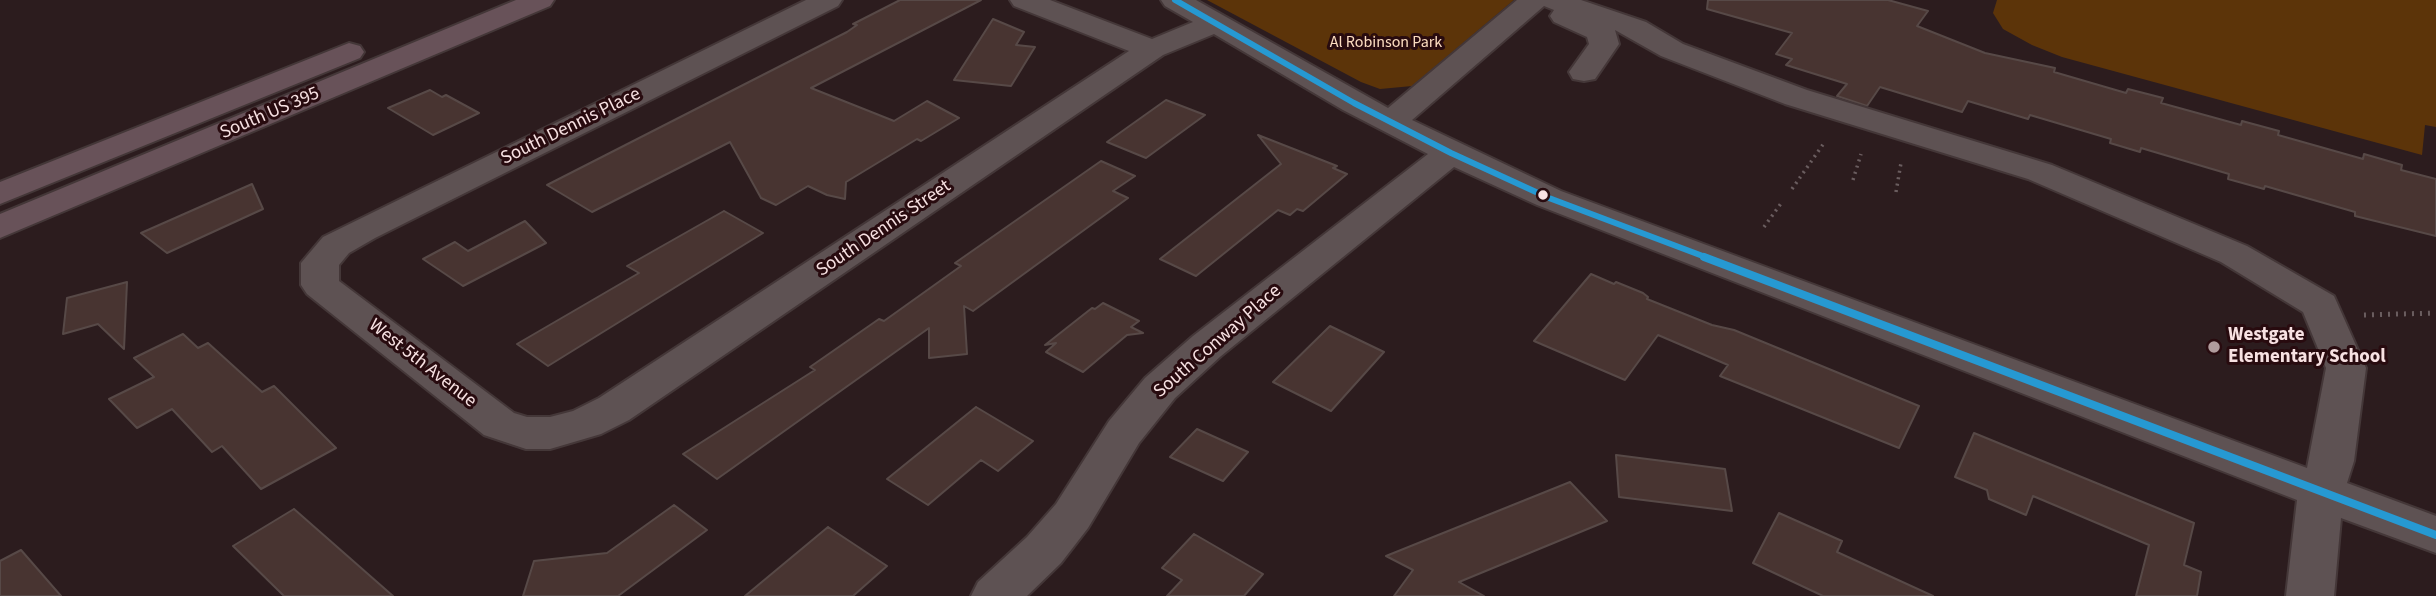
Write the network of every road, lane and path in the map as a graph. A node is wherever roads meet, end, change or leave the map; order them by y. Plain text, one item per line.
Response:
1 (477, 0) edge
2 (540, 0) edge
3 (828, 0) edge
4 (1024, 0) edge
5 (1175, 0) edge
6 (1538, 2) edge
7 (1216, 23) junction
8 (1602, 47) junction
9 (1152, 49) junction
10 (1672, 50) junction
11 (1584, 72) dead end
12 (1391, 122) junction
13 (1824, 143) dead end
14 (1451, 153) junction
15 (1861, 154) dead end
16 (1900, 163) dead end
17 (1853, 180) dead end
18 (1792, 189) dead end
19 (1896, 192) dead end
20 (0, 194) edge
21 (1782, 201) dead end
22 (1763, 227) dead end
23 (0, 228) edge
24 (320, 264) joint
25 (2436, 313) edge
26 (2363, 315) dead end
27 (550, 433) joint
28 (2321, 492) junction
29 (2436, 535) edge
30 (995, 596) edge
31 (2310, 596) edge

1 - 20 highway, South US 395
2 - 23 highway, South US 395
3 - 24 street, South Dennis Place
4 - 9 street
5 - 7 street
6 - 8 street
6 - 10 street
6 - 12 street
7 - 9 street, South Dennis Street
7 - 12 street
8 - 10 street
8 - 11 street
9 - 27 street, South Dennis Street
10 - 28 street
12 - 14 street
13 - 18 path
14 - 28 street
14 - 30 street, South Conway Place
15 - 17 path
16 - 19 path
21 - 22 path
24 - 27 street, West 5th Avenue
25 - 26 path
28 - 29 street
28 - 31 street

